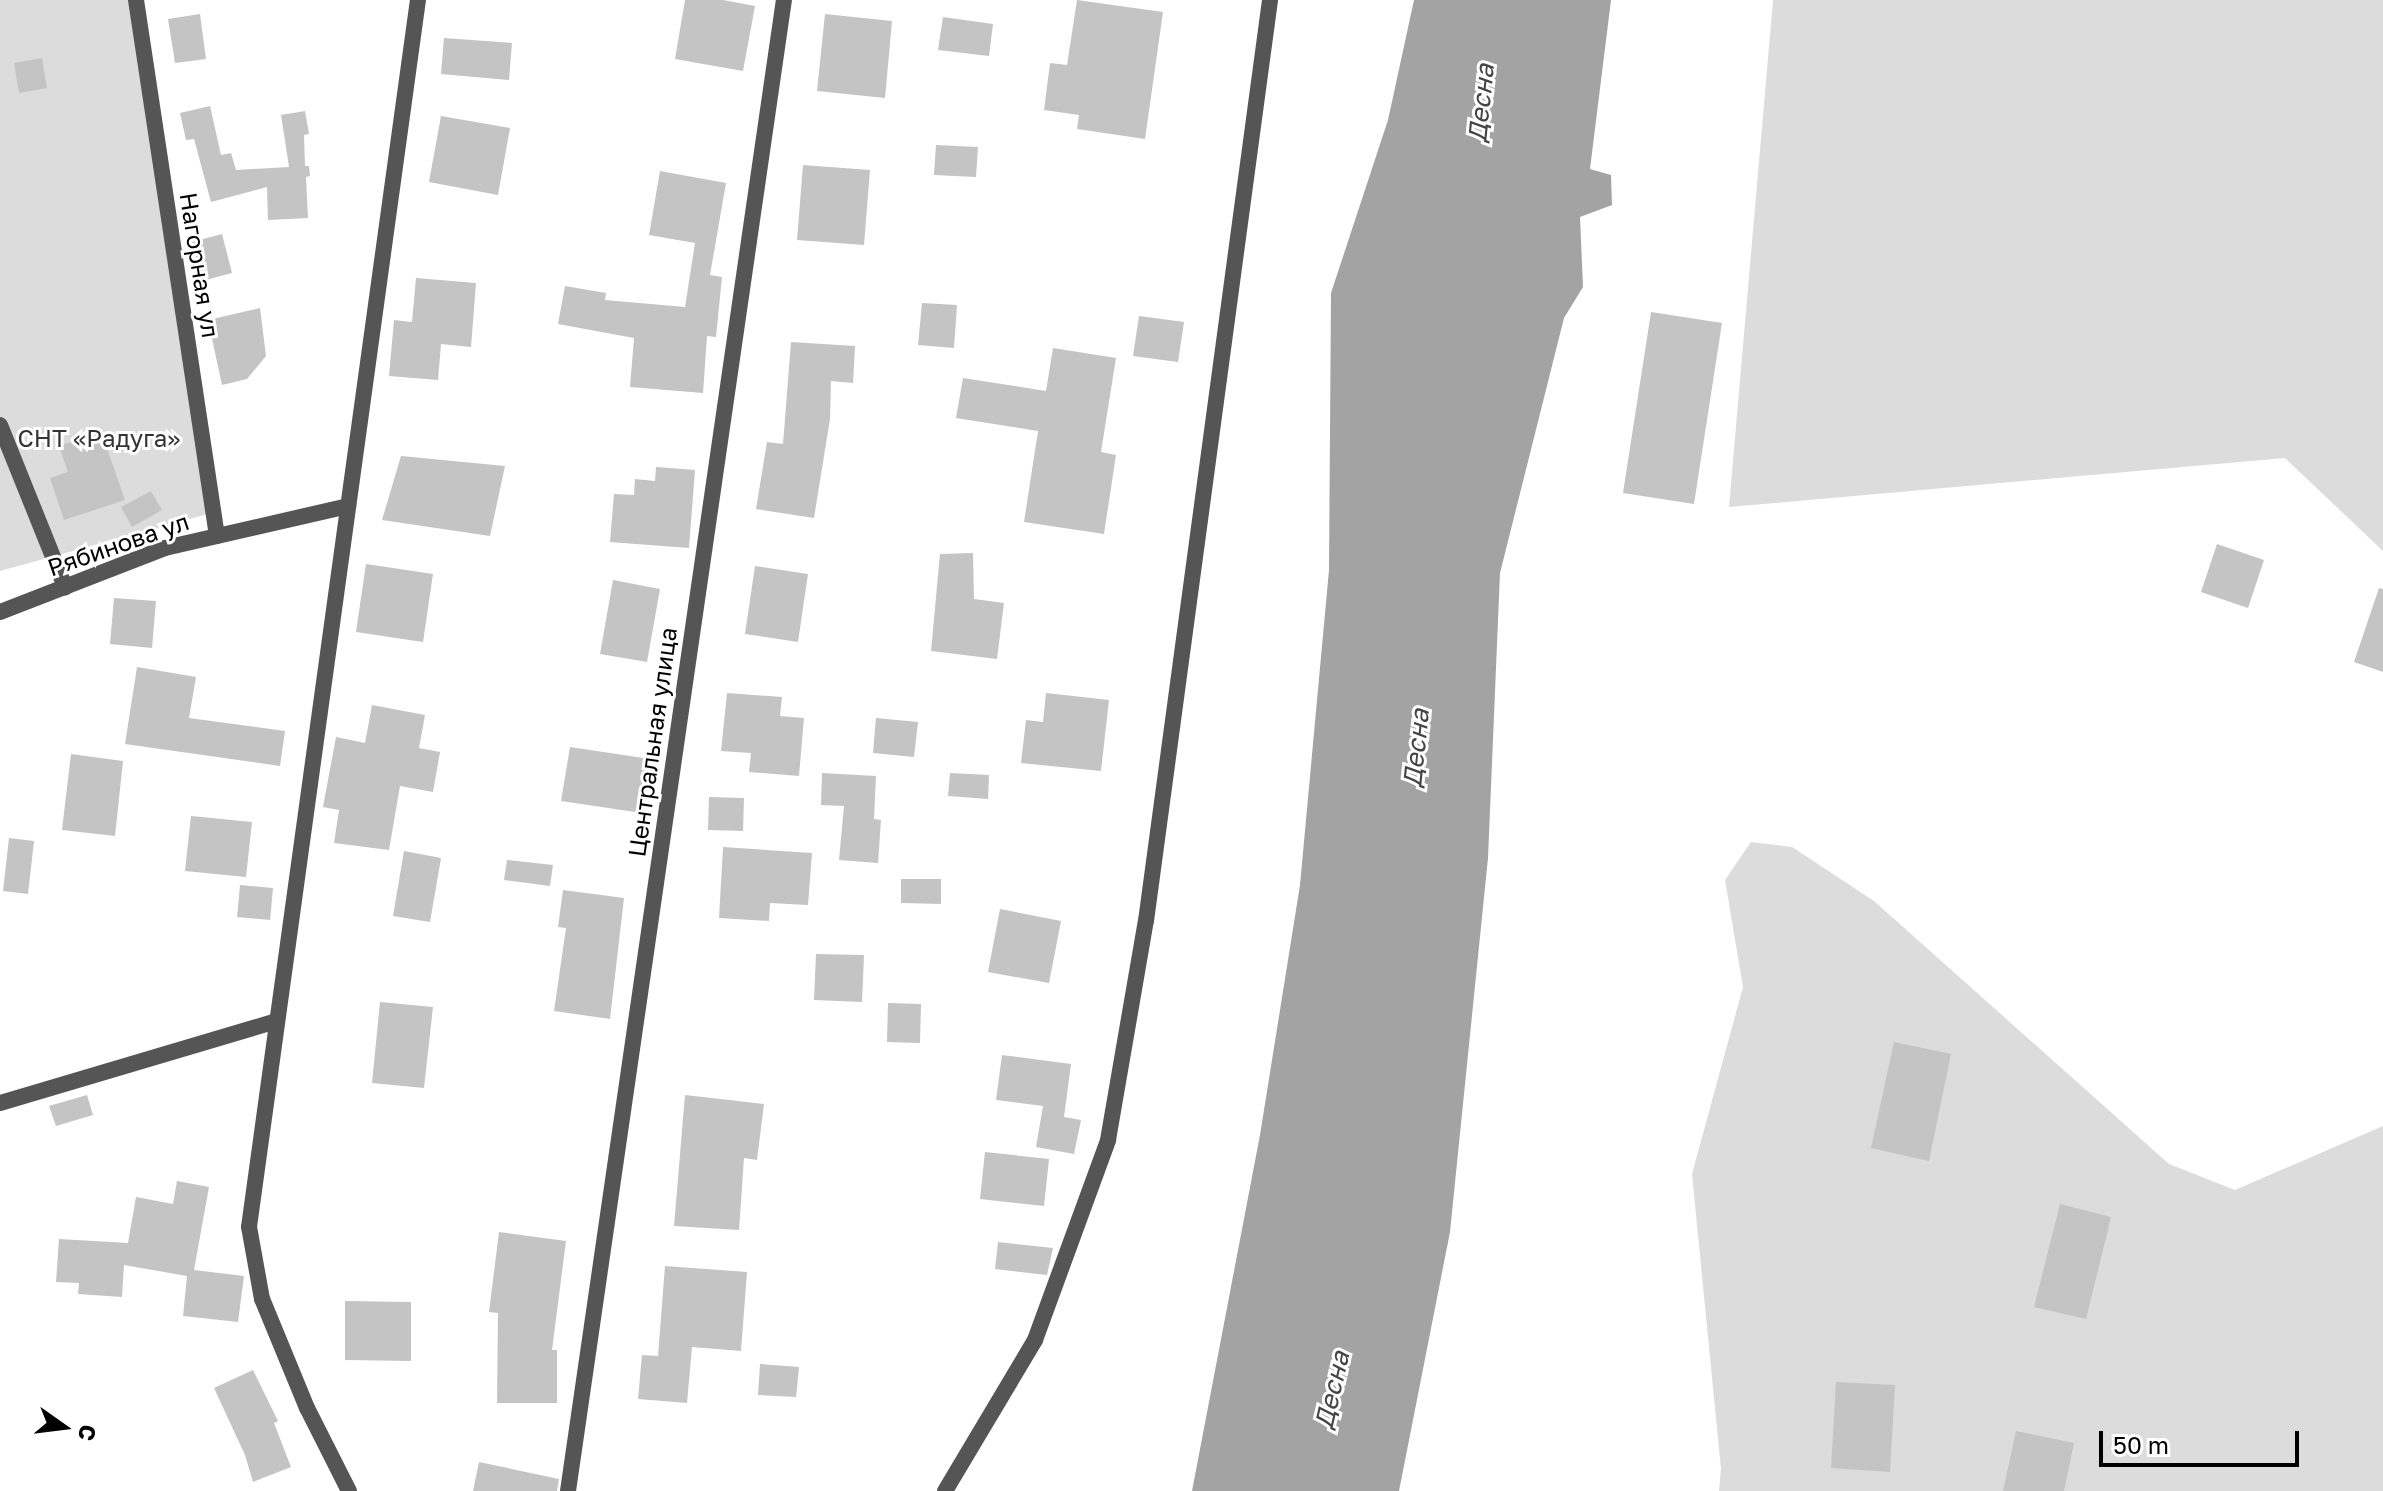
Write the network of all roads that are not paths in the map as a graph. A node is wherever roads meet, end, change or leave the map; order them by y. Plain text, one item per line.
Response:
1 (136, 0) edge
2 (418, 0) edge
3 (784, 0) edge
4 (1270, 0) edge
5 (0, 425) edge
6 (348, 506) junction
7 (217, 536) junction
8 (65, 587) junction
9 (0, 612) edge
10 (276, 1021) junction
11 (0, 1103) edge
12 (349, 1491) edge
13 (568, 1491) edge
14 (945, 1491) edge

1 - 7 street, Нагорная ул
2 - 6 street
3 - 13 street, Центральная улица
4 - 14 street
5 - 8 street
6 - 7 street, Рябинова ул
6 - 10 street
7 - 8 street, Рябинова ул
8 - 9 street, Рябинова ул
10 - 11 street
10 - 12 street

